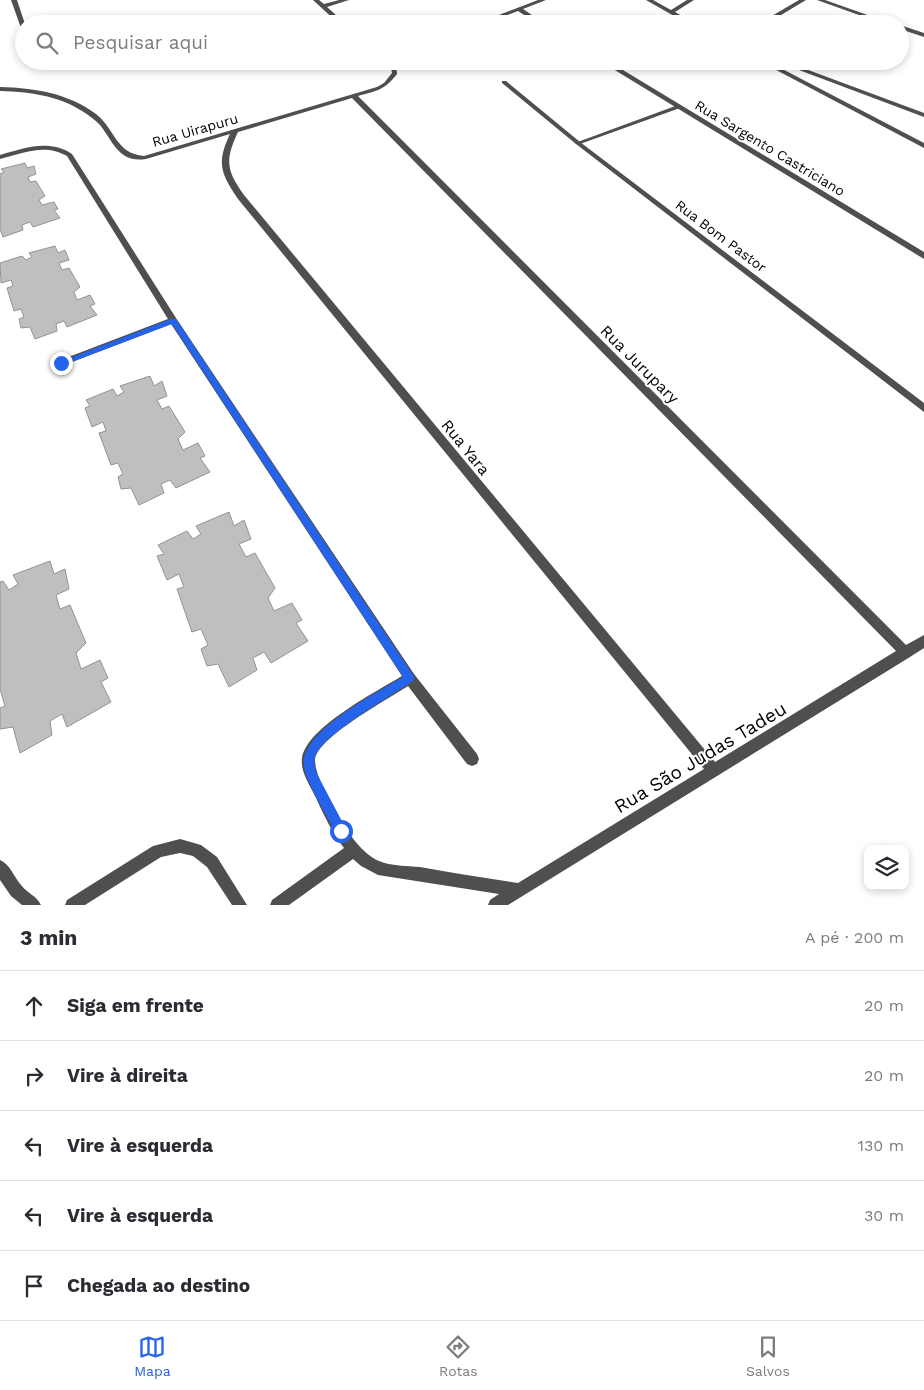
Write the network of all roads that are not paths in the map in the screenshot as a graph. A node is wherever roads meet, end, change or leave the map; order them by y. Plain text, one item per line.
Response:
1 (14, 0) edge
2 (316, 0) edge
3 (346, 0) edge
4 (543, 0) edge
5 (649, 0) edge
6 (691, 0) edge
7 (803, 0) edge
8 (820, 0) edge
9 (322, 6) junction
10 (518, 9) junction
11 (671, 12) junction
12 (19, 15) edge
13 (332, 15) edge
14 (502, 15) edge
15 (528, 15) edge
16 (676, 15) edge
17 (777, 15) edge
18 (864, 15) edge
19 (909, 30) edge
20 (924, 35) edge
21 (394, 70) edge
22 (618, 70) edge
23 (779, 70) edge
24 (802, 70) edge
25 (504, 82) dead end
26 (0, 88) edge
27 (354, 96) junction
28 (678, 107) junction
29 (924, 115) edge
30 (235, 132) junction
31 (578, 143) junction
32 (924, 146) edge
33 (0, 157) edge
34 (924, 256) edge
35 (173, 320) junction
36 (61, 363) dead end
37 (924, 408) edge
38 (924, 642) edge
39 (906, 653) junction
40 (410, 678) junction
41 (472, 760) dead end
42 (714, 771) junction
43 (354, 850) junction
44 (0, 867) edge
45 (518, 890) junction
46 (34, 905) edge
47 (72, 905) edge
48 (240, 905) edge
49 (276, 905) edge
50 (495, 905) edge

1 - 12 street
2 - 9 street
3 - 9 street
4 - 10 street
5 - 11 street
6 - 11 street
7 - 17 street
8 - 18 street
9 - 13 street
10 - 14 street
10 - 15 street
11 - 16 street
19 - 20 street
21 - 27 street, Rua Uirapuru
22 - 28 street, Rua Sargento Castriciano
23 - 32 street
24 - 29 street
25 - 31 street, Rua Bom Pastor
26 - 30 street, Rua Uirapuru
27 - 30 street, Rua Uirapuru
27 - 39 street, Rua Jurupary
28 - 31 street
28 - 34 street, Rua Sargento Castriciano
30 - 42 street, Rua Yara
31 - 37 street, Rua Bom Pastor
33 - 35 street
35 - 36 street
35 - 40 street
38 - 39 street, Rua São Judas Tadeu
39 - 42 street, Rua São Judas Tadeu
40 - 41 street
40 - 43 street
42 - 45 street, Rua São Judas Tadeu
43 - 45 street
43 - 49 street
44 - 46 street
45 - 50 street, Rua São Judas Tadeu
47 - 48 street

